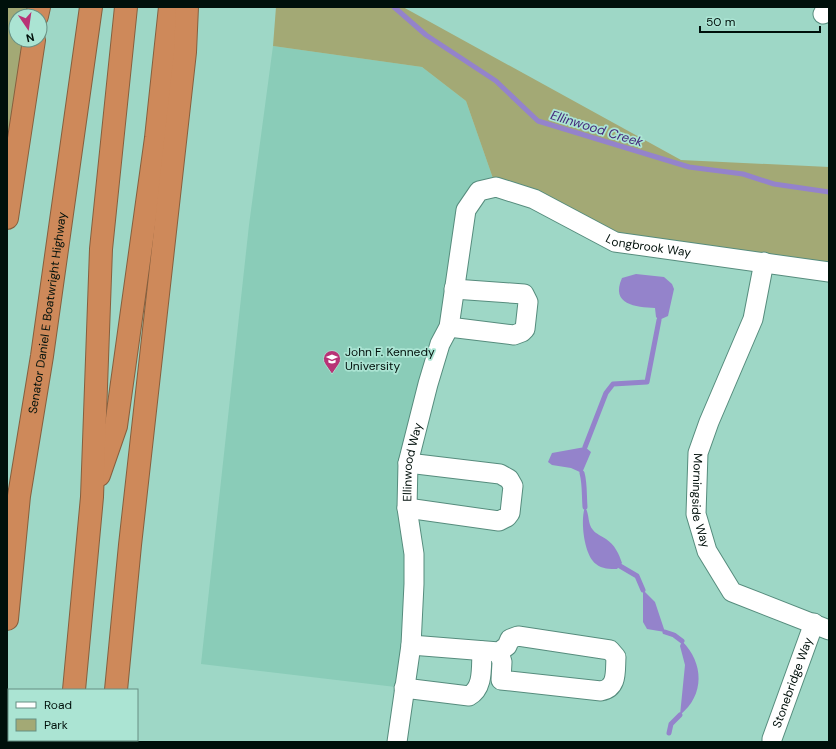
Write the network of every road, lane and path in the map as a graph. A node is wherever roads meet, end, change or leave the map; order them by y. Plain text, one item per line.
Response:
1 (91, 7) edge
2 (126, 7) edge
3 (170, 7) edge
4 (188, 7) edge
5 (33, 48) edge
6 (479, 191) joint
7 (7, 218) edge
8 (764, 262) junction
9 (829, 272) edge
10 (454, 289) junction
11 (449, 327) junction
12 (408, 463) junction
13 (92, 497) junction
14 (407, 508) junction
15 (7, 619) edge
16 (821, 626) edge
17 (411, 645) junction
18 (490, 652) junction
19 (404, 688) junction
20 (74, 689) edge
21 (116, 689) edge
22 (398, 742) edge
23 (772, 742) edge

1 - 15 highway, Senator Daniel E Boatwright Highway
2 - 13 highway
3 - 13 highway
4 - 21 highway
5 - 7 highway
6 - 8 street, Longbrook Way
6 - 10 street, Ellinwood Way
8 - 9 street, Longbrook Way
8 - 16 street, Morningside Way
10 - 11 street, Ellinwood Way
10 - 11 street
11 - 12 street, Ellinwood Way
12 - 14 street, Ellinwood Way
12 - 14 street
13 - 20 highway
14 - 17 street, Ellinwood Way
16 - 23 street, Stonebridge Way
17 - 18 street
17 - 19 street, Ellinwood Way
18 - 18 street
18 - 19 street
19 - 22 street, Ellinwood Way

